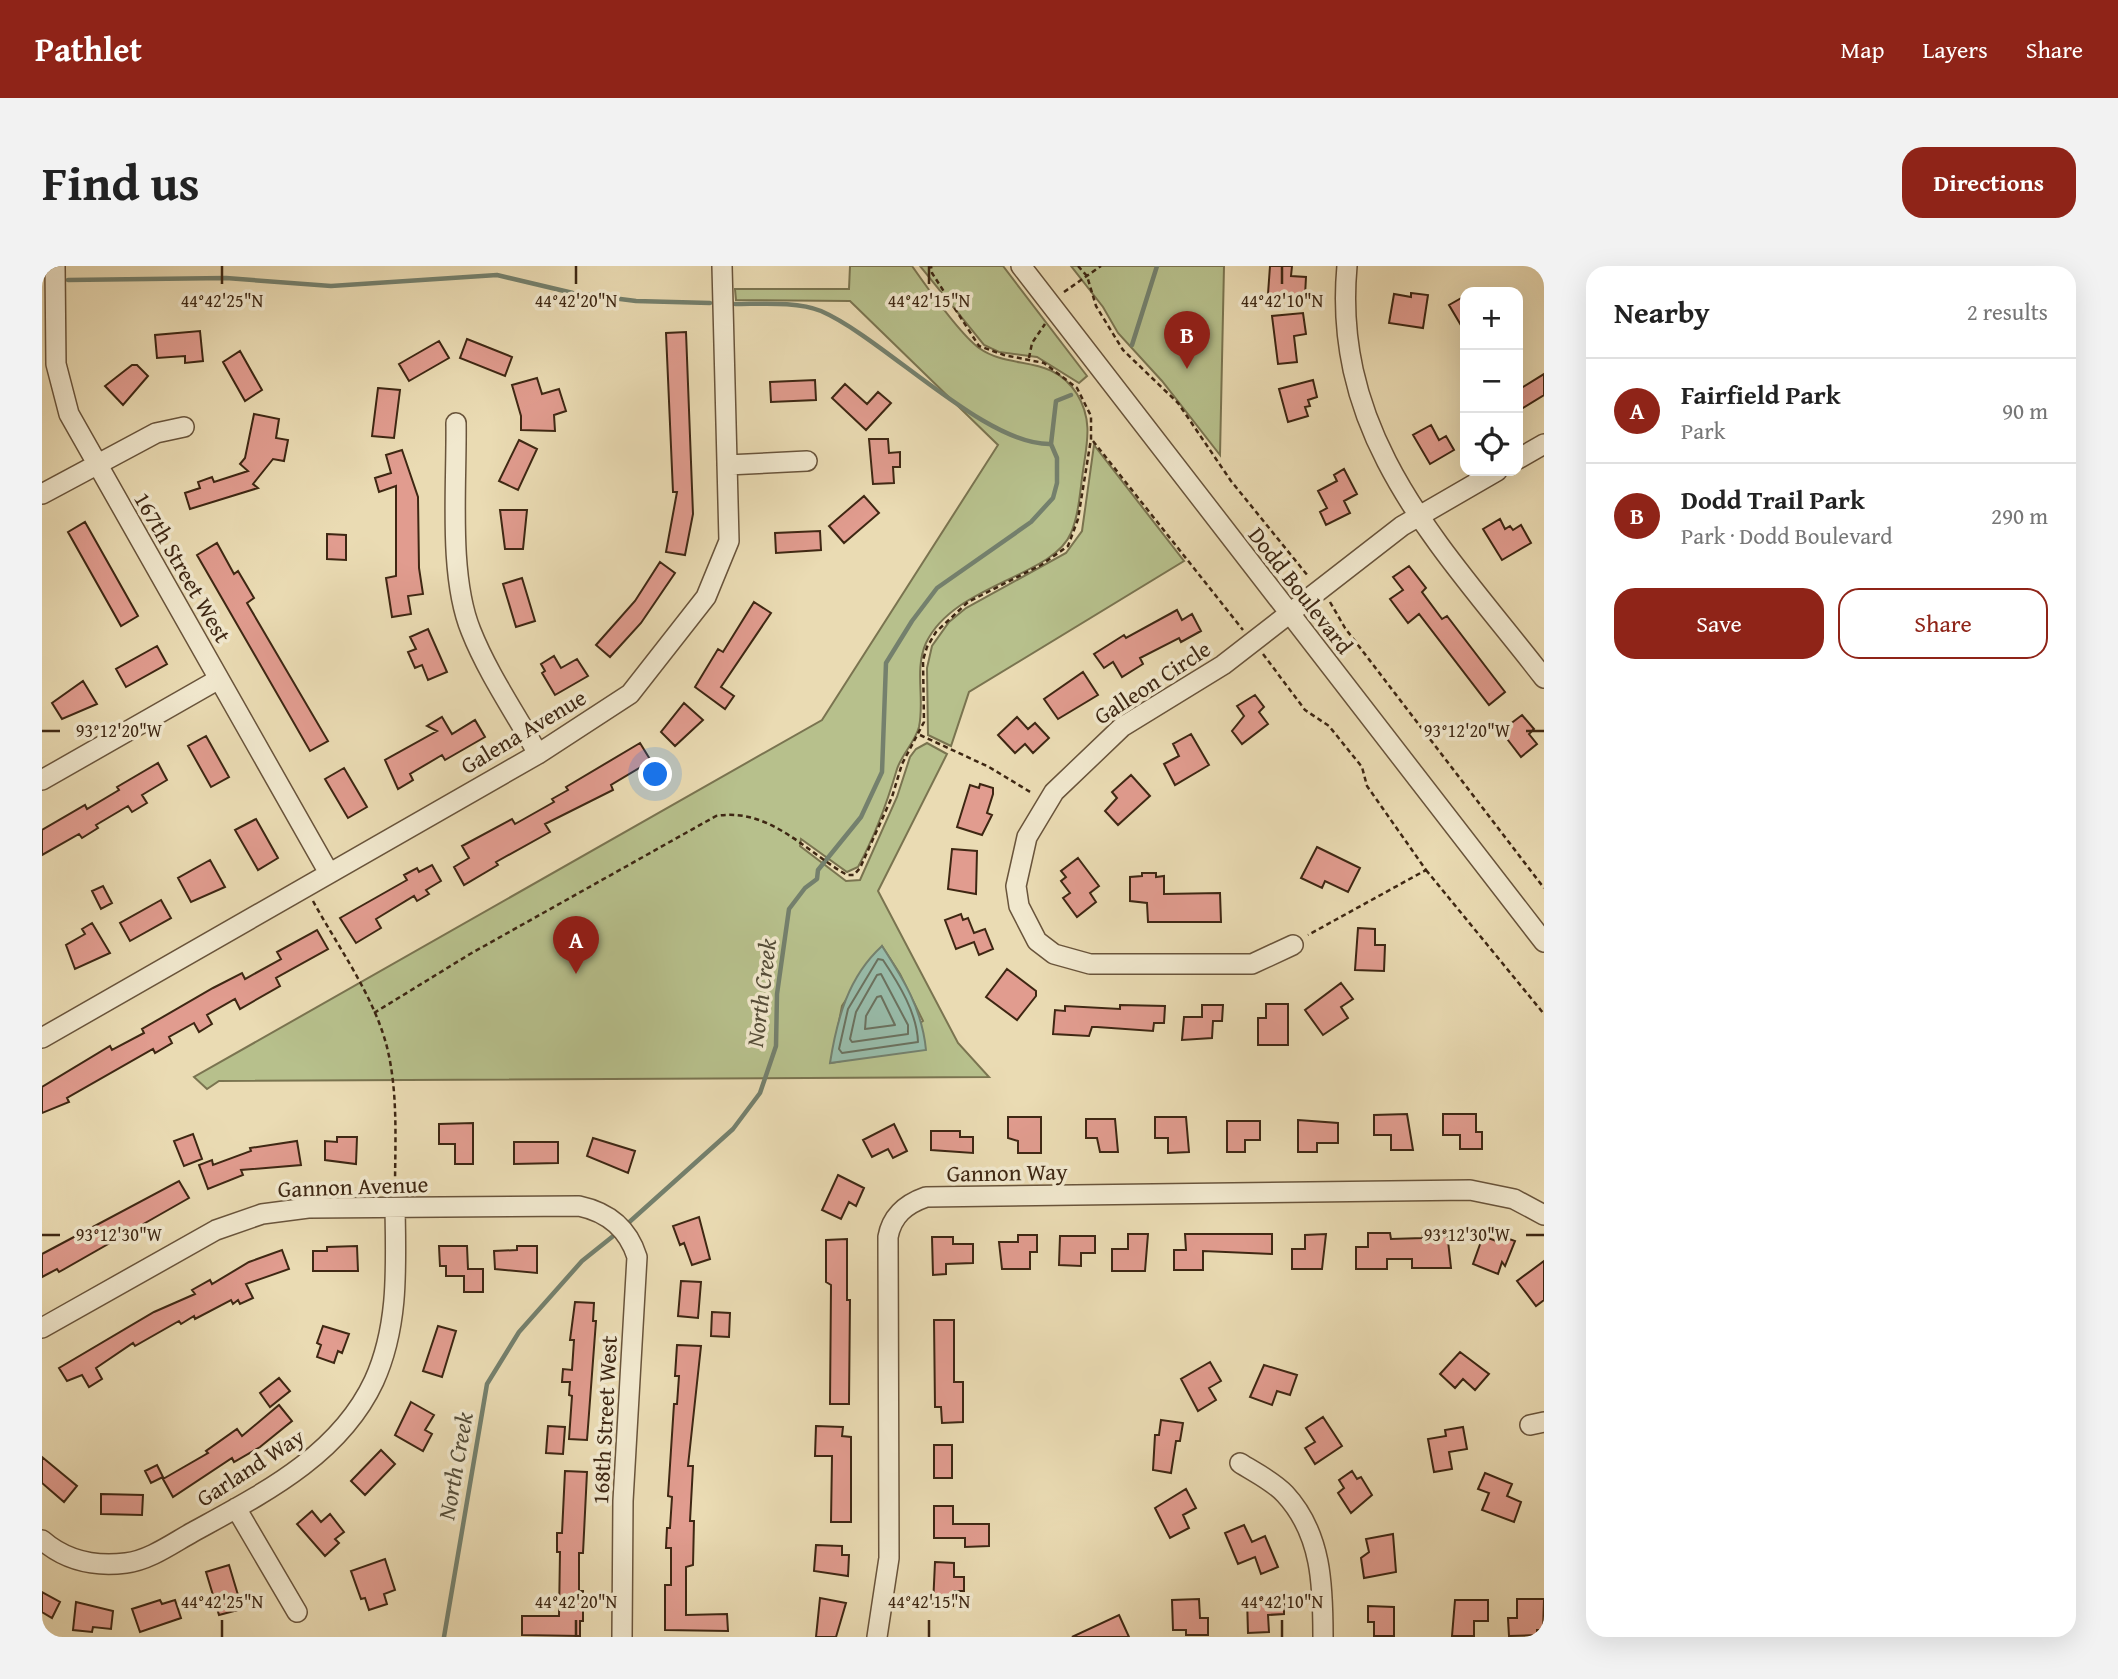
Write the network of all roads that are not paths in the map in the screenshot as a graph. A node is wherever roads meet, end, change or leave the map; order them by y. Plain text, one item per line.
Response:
1 (55, 266) edge
2 (722, 266) edge
3 (1021, 266) edge
4 (1347, 266) edge
5 (456, 423) dead end
6 (184, 427) dead end
7 (1544, 444) edge
8 (1523, 456) edge
9 (807, 461) dead end
10 (727, 465) junction
11 (97, 467) junction
12 (1488, 476) edge
13 (42, 494) edge
14 (1418, 516) junction
15 (1288, 613) junction
16 (1544, 678) edge
17 (219, 679) junction
18 (538, 754) junction
19 (42, 780) edge
20 (329, 873) junction
21 (1544, 942) edge
22 (1293, 945) road end
23 (42, 1038) edge
24 (395, 1208) junction
25 (1544, 1214) edge
26 (608, 1215) joint
27 (42, 1328) edge
28 (1240, 1463) dead end
29 (236, 1508) junction
30 (42, 1540) edge
31 (297, 1612) dead end
32 (622, 1637) edge
33 (877, 1637) edge
34 (1323, 1637) edge

1 - 11 street, 167th Street West
2 - 10 street, Galena Avenue
3 - 15 street, Dodd Boulevard
4 - 14 street
5 - 18 street
6 - 11 street
7 - 8 street
9 - 10 street
10 - 18 street, Galena Avenue
11 - 13 street
11 - 17 street, 167th Street West
12 - 14 street, Galleon Circle
14 - 15 street, Galleon Circle
14 - 16 street
15 - 21 street, Dodd Boulevard
15 - 22 street, Galleon Circle
17 - 19 street
17 - 20 street, 167th Street West
18 - 20 street, Galena Avenue
20 - 23 street, Galena Avenue
24 - 26 street, Gannon Avenue
24 - 27 street, Gannon Avenue
24 - 29 street, Garland Way
25 - 33 street, Gannon Way
26 - 32 street, 168th Street West
28 - 34 street
29 - 30 street, Garland Way
29 - 31 street

